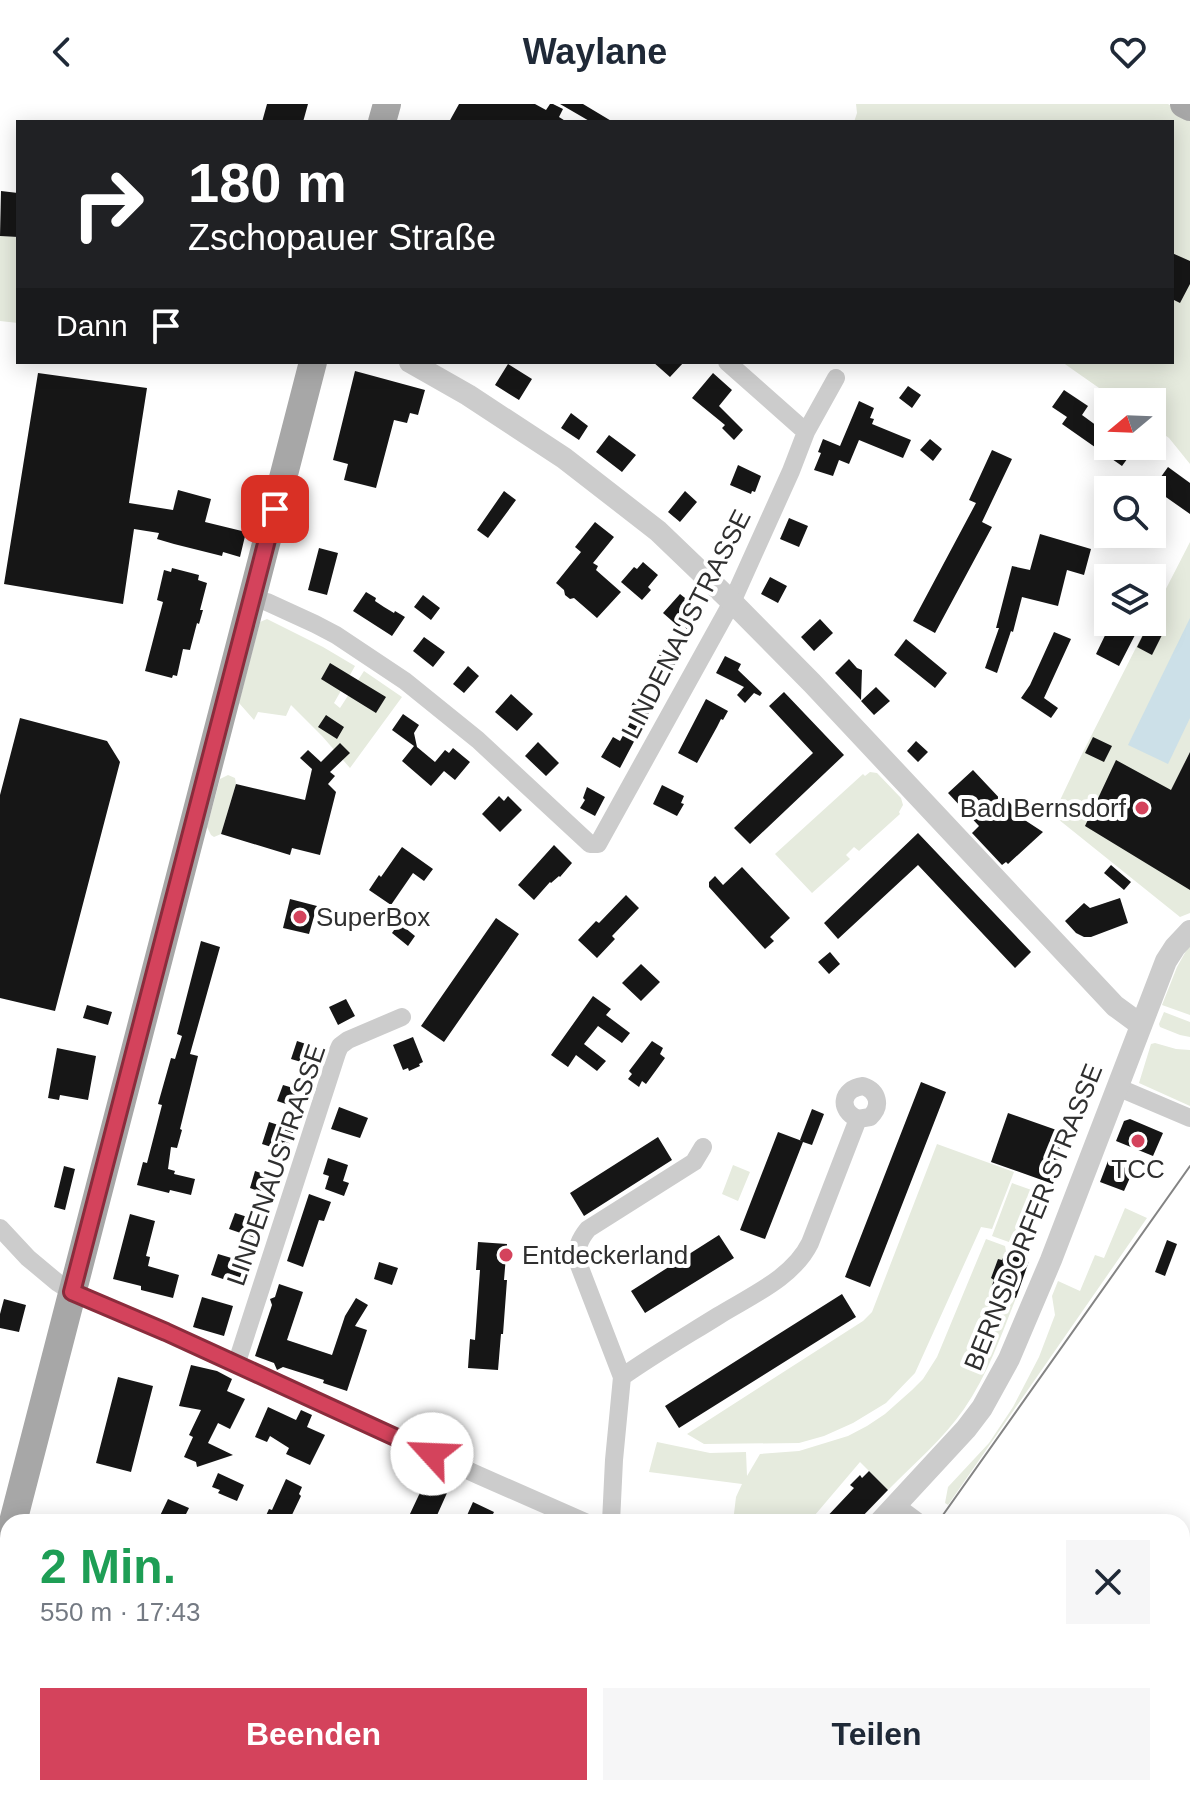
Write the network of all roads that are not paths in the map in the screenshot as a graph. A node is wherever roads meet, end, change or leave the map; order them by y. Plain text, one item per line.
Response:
1 (1184, 104) edge
2 (1190, 107) edge
3 (312, 364) edge
4 (414, 364) edge
5 (729, 364) edge
6 (836, 378) dead end
7 (806, 432) junction
8 (267, 602) dead end
9 (732, 602) junction
10 (1190, 931) edge
11 (402, 1017) dead end
12 (1141, 1025) junction
13 (1117, 1087) junction
14 (1190, 1118) edge
15 (858, 1119) dead end
16 (703, 1147) dead end
17 (0, 1228) edge
18 (72, 1292) junction
19 (236, 1365) junction
20 (622, 1377) junction
21 (895, 1505) junction
22 (15, 1514) edge
23 (567, 1514) edge
24 (611, 1514) edge
25 (887, 1514) edge
26 (907, 1514) edge

1 - 2 main road
3 - 18 main road
4 - 9 street
5 - 7 street
6 - 7 street, LINDENAUSTRASSE
7 - 9 street, LINDENAUSTRASSE
8 - 9 street, LINDENAUSTRASSE
9 - 12 street
10 - 12 street, BERNSDORFER STRASSE
11 - 19 street, LINDENAUSTRASSE
12 - 13 street, BERNSDORFER STRASSE
13 - 14 street
13 - 21 street, BERNSDORFER STRASSE
15 - 20 street
16 - 20 street
17 - 18 street
18 - 19 street
18 - 22 main road
19 - 23 street
20 - 24 street
21 - 25 street, BERNSDORFER STRASSE
21 - 26 street

